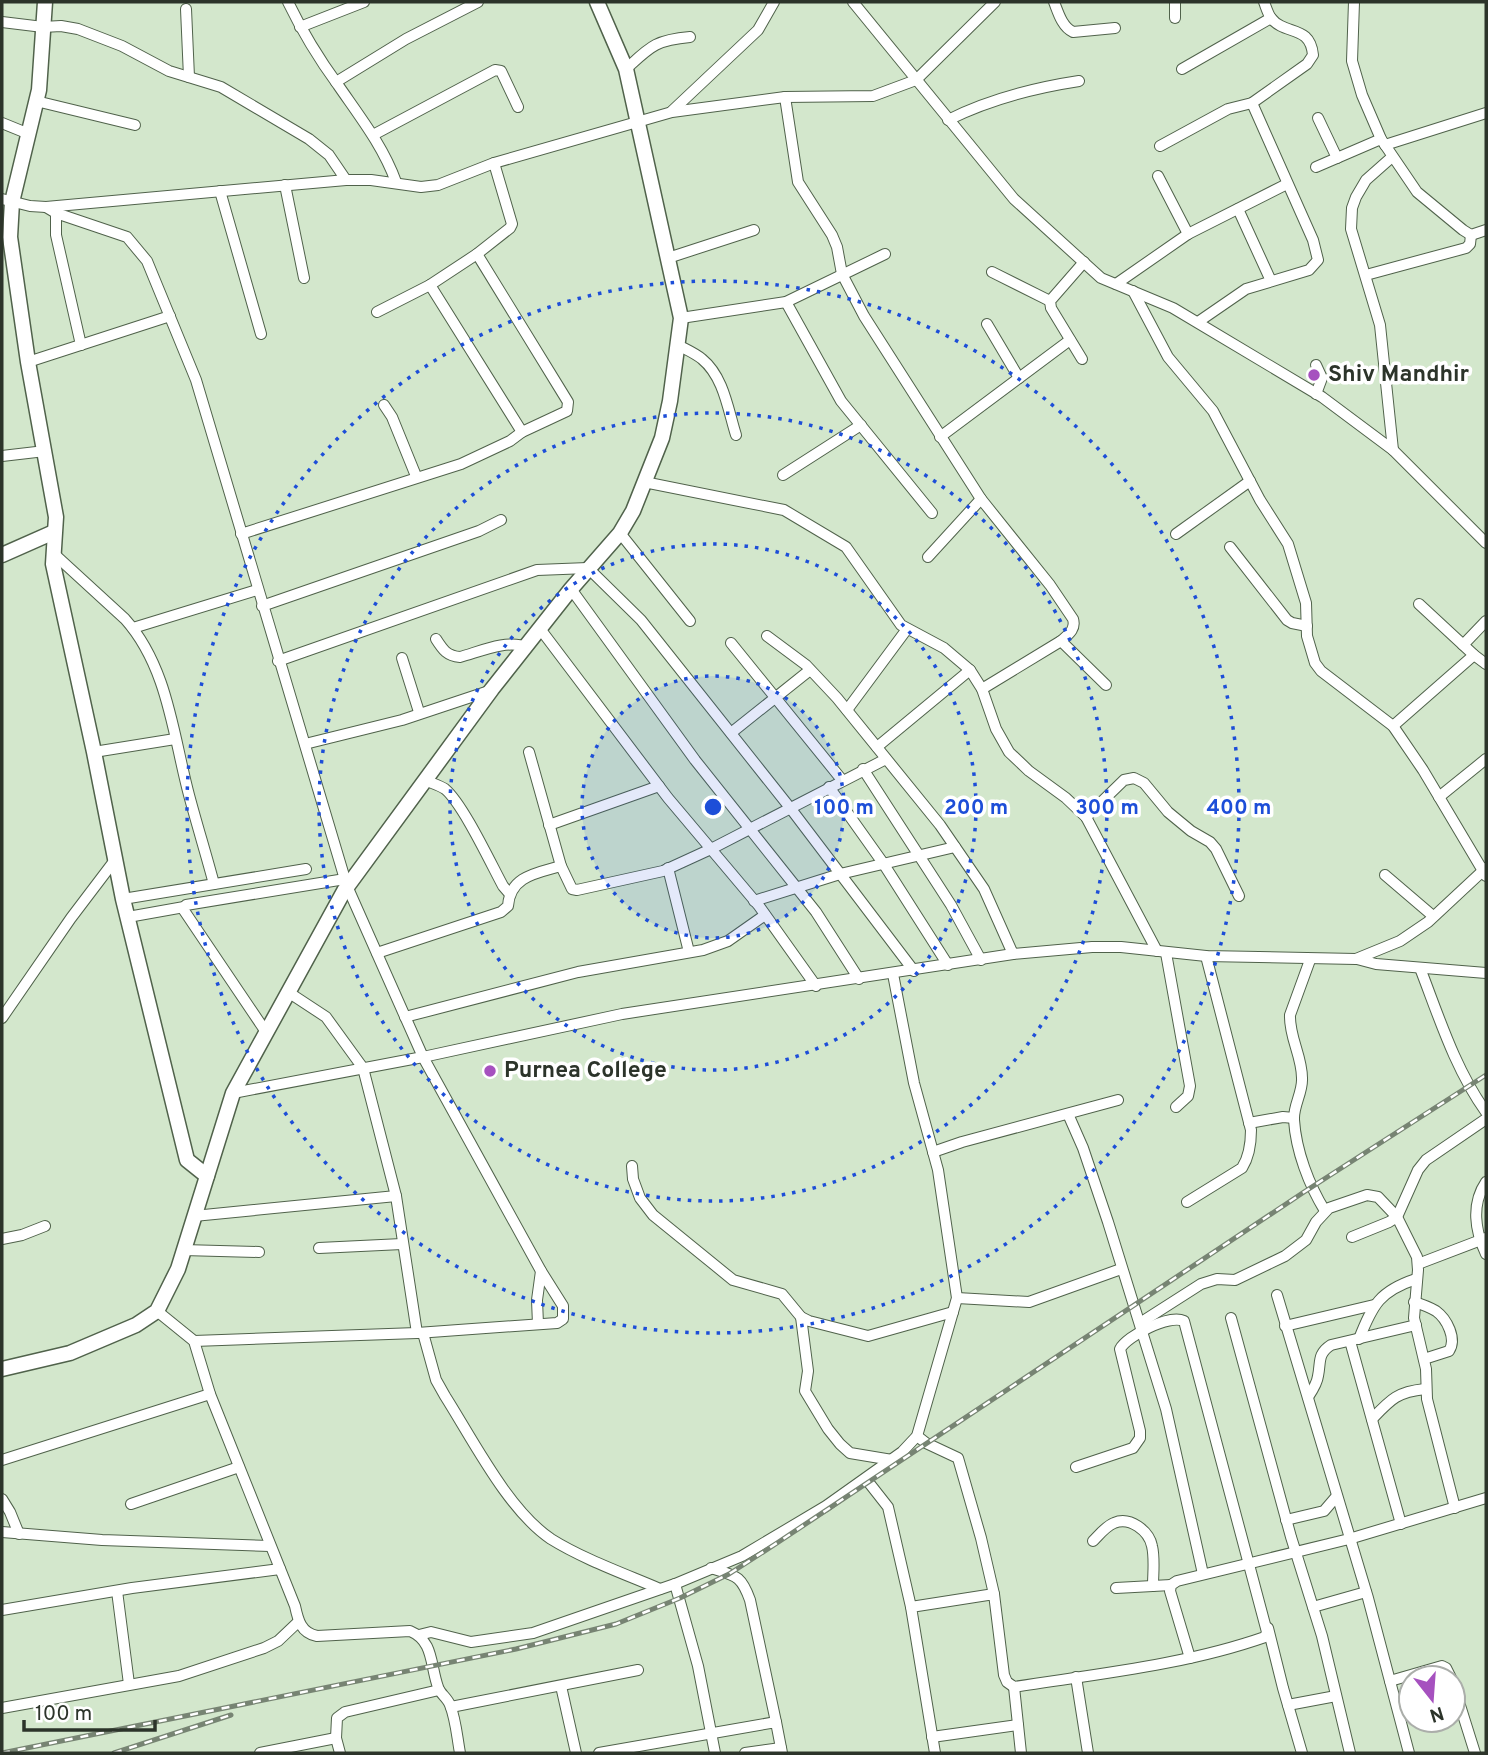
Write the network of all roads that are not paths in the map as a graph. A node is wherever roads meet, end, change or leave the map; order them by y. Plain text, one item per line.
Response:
1 (45, 2) edge
2 (288, 2) edge
3 (364, 2) edge
4 (478, 2) edge
5 (597, 2) edge
6 (774, 2) edge
7 (853, 2) edge
8 (995, 2) edge
9 (1054, 2) edge
10 (1175, 2) edge
11 (1264, 2) edge
12 (1354, 2) edge
13 (186, 9) dead end
14 (1175, 18) dead end
15 (1271, 18) junction
16 (2, 22) edge
17 (43, 27) junction
18 (300, 27) junction
19 (1115, 28) dead end
20 (690, 37) dead end
21 (626, 69) junction
22 (1182, 69) dead end
23 (189, 77) junction
24 (915, 80) junction
25 (1079, 80) dead end
26 (336, 82) junction
27 (785, 97) junction
28 (36, 100) junction
29 (1252, 103) junction
30 (518, 107) dead end
31 (672, 112) junction
32 (1486, 113) edge
33 (1318, 118) dead end
34 (948, 120) junction
35 (637, 121) junction
36 (2, 123) edge
37 (135, 125) dead end
38 (29, 134) junction
39 (373, 135) junction
40 (1383, 142) junction
41 (1160, 146) dead end
42 (1392, 157) junction
43 (1337, 158) junction
44 (494, 163) junction
45 (1316, 167) dead end
46 (1158, 176) dead end
47 (346, 180) junction
48 (396, 182) junction
49 (1287, 184) junction
50 (285, 185) junction
51 (220, 191) junction
52 (7, 200) edge
53 (46, 206) junction
54 (1238, 209) junction
55 (56, 213) junction
56 (754, 230) dead end
57 (1486, 230) edge
58 (1188, 234) junction
59 (1471, 235) junction
60 (477, 254) junction
61 (885, 254) dead end
62 (668, 258) junction
63 (1084, 262) junction
64 (992, 271) dead end
65 (842, 274) junction
66 (1366, 275) junction
67 (304, 278) dead end
68 (1271, 281) junction
69 (1116, 284) junction
70 (430, 285) junction
71 (1133, 291) junction
72 (1050, 301) junction
73 (786, 302) junction
74 (376, 312) dead end
75 (170, 316) junction
76 (681, 318) junction
77 (1198, 322) junction
78 (987, 324) dead end
79 (261, 334) dead end
80 (1070, 340) junction
81 (81, 345) junction
82 (678, 345) junction
83 (1082, 359) dead end
84 (28, 362) junction
85 (1316, 365) dead end
86 (1019, 378) junction
87 (1316, 394) junction
88 (384, 405) dead end
89 (860, 425) junction
90 (522, 432) junction
91 (736, 435) dead end
92 (940, 437) junction
93 (1393, 450) junction
94 (45, 451) junction
95 (2, 456) edge
96 (783, 475) dead end
97 (416, 476) junction
98 (1250, 481) junction
99 (644, 482) junction
100 (981, 499) junction
101 (932, 513) dead end
102 (501, 520) dead end
103 (54, 532) junction
104 (620, 533) junction
105 (241, 534) junction
106 (1176, 534) dead end
107 (1486, 543) edge
108 (27, 546) junction
109 (1230, 547) dead end
110 (2, 555) edge
111 (928, 557) dead end
112 (53, 559) junction
113 (588, 568) junction
114 (571, 589) junction
115 (257, 590) junction
116 (1419, 604) dead end
117 (262, 606) junction
118 (690, 621) dead end
119 (1486, 621) edge
120 (1307, 626) junction
121 (133, 628) junction
122 (907, 629) junction
123 (541, 630) junction
124 (767, 636) dead end
125 (436, 639) dead end
126 (1061, 641) junction
127 (732, 643) dead end
128 (1463, 645) junction
129 (526, 648) junction
130 (1474, 655) junction
131 (402, 658) dead end
132 (278, 661) junction
133 (1486, 664) edge
134 (810, 670) junction
135 (970, 670) junction
136 (1106, 685) dead end
137 (492, 689) junction
138 (982, 689) junction
139 (776, 698) junction
140 (847, 710) junction
141 (419, 712) junction
142 (1393, 726) junction
143 (731, 733) junction
144 (176, 739) junction
145 (305, 744) junction
146 (877, 747) junction
147 (94, 752) junction
148 (529, 752) dead end
149 (887, 759) junction
150 (1486, 759) edge
151 (863, 769) junction
152 (425, 780) junction
153 (842, 780) junction
154 (659, 786) junction
155 (829, 787) junction
156 (1439, 797) junction
157 (791, 808) junction
158 (1086, 817) junction
159 (550, 825) junction
160 (750, 828) junction
161 (955, 847) junction
162 (711, 849) junction
163 (918, 854) junction
164 (115, 860) junction
165 (883, 863) junction
166 (561, 866) junction
167 (668, 868) junction
168 (306, 869) dead end
169 (1485, 872) edge
170 (840, 874) junction
171 (1385, 875) dead end
172 (346, 883) junction
173 (215, 884) junction
174 (798, 889) junction
175 (509, 892) junction
176 (1239, 896) dead end
177 (123, 899) junction
178 (754, 901) junction
179 (184, 907) junction
180 (765, 915) junction
181 (1433, 916) junction
182 (128, 917) junction
183 (689, 952) junction
184 (1161, 952) junction
185 (377, 953) junction
186 (1013, 954) junction
187 (1206, 956) junction
188 (1356, 959) junction
189 (981, 960) junction
190 (1310, 960) junction
191 (948, 965) junction
192 (1420, 968) junction
193 (914, 971) junction
194 (1486, 973) edge
195 (893, 974) junction
196 (859, 979) junction
197 (816, 985) junction
198 (288, 992) junction
199 (405, 1017) junction
200 (2, 1018) edge
201 (266, 1032) junction
202 (423, 1057) junction
203 (363, 1068) junction
204 (233, 1093) junction
205 (1118, 1100) dead end
206 (1176, 1107) dead end
207 (1486, 1112) edge
208 (1068, 1114) junction
209 (1294, 1118) junction
210 (1486, 1119) edge
211 (1249, 1123) junction
212 (933, 1152) junction
213 (632, 1166) dead end
214 (206, 1176) junction
215 (1486, 1182) edge
216 (396, 1196) junction
217 (1187, 1202) dead end
218 (1325, 1211) junction
219 (194, 1216) junction
220 (1397, 1217) junction
221 (45, 1226) dead end
222 (1352, 1237) dead end
223 (2, 1239) edge
224 (1483, 1239) edge
225 (402, 1244) junction
226 (319, 1248) dead end
227 (183, 1250) junction
228 (258, 1252) dead end
229 (1486, 1254) edge
230 (1419, 1265) junction
231 (1122, 1269) junction
232 (541, 1271) junction
233 (1416, 1279) junction
234 (1276, 1295) dead end
235 (957, 1298) junction
236 (1414, 1302) junction
237 (1374, 1305) junction
238 (157, 1311) junction
239 (953, 1312) junction
240 (801, 1317) junction
241 (1231, 1318) dead end
242 (538, 1324) junction
243 (1416, 1325) junction
244 (1285, 1326) junction
245 (1141, 1327) junction
246 (420, 1333) junction
247 (1354, 1340) junction
248 (194, 1341) junction
249 (1424, 1359) junction
250 (2, 1369) edge
251 (1425, 1389) junction
252 (210, 1394) junction
253 (1308, 1397) junction
254 (1371, 1419) junction
255 (917, 1437) junction
256 (2, 1460) edge
257 (892, 1460) junction
258 (239, 1467) junction
259 (1076, 1467) dead end
260 (866, 1479) junction
261 (1336, 1497) junction
262 (1486, 1498) edge
263 (2, 1499) edge
264 (131, 1504) dead end
265 (1455, 1508) junction
266 (1286, 1520) junction
267 (1401, 1524) junction
268 (2, 1532) edge
269 (19, 1534) junction
270 (1349, 1539) junction
271 (1093, 1541) dead end
272 (270, 1546) junction
273 (1296, 1553) junction
274 (1249, 1565) junction
275 (711, 1568) junction
276 (280, 1569) junction
277 (1203, 1574) junction
278 (675, 1584) junction
279 (1171, 1585) junction
280 (1153, 1586) junction
281 (1116, 1588) dead end
282 (660, 1589) junction
283 (117, 1591) junction
284 (1366, 1592) junction
285 (993, 1594) junction
286 (911, 1607) junction
287 (1313, 1607) junction
288 (2, 1610) edge
289 (298, 1622) junction
290 (1268, 1628) junction
291 (419, 1635) junction
292 (1190, 1658) junction
293 (638, 1670) dead end
294 (1076, 1677) junction
295 (1397, 1679) edge
296 (1390, 1681) junction
297 (130, 1685) junction
298 (561, 1686) junction
299 (1014, 1686) junction
300 (439, 1690) junction
301 (1336, 1696) junction
302 (1288, 1705) junction
303 (451, 1707) junction
304 (2, 1708) edge
305 (776, 1722) junction
306 (1018, 1725) junction
307 (1467, 1728) edge
308 (712, 1733) junction
309 (932, 1737) junction
310 (336, 1738) junction
311 (782, 1751) edge
312 (260, 1753) edge
313 (340, 1753) edge
314 (460, 1753) edge
315 (576, 1753) edge
316 (599, 1753) edge
317 (715, 1753) edge
318 (745, 1753) edge
319 (935, 1753) edge
320 (1021, 1753) edge
321 (1087, 1753) edge
322 (1302, 1753) edge
323 (1350, 1753) edge
324 (1409, 1753) edge
325 (1475, 1753) edge

1 - 17 street
2 - 18 street
3 - 18 street
4 - 26 street
5 - 21 street
6 - 31 street
7 - 24 street
8 - 24 street
9 - 19 street
10 - 14 street
11 - 15 street
12 - 40 street
13 - 23 street
15 - 22 street
15 - 29 street
16 - 17 street
17 - 23 street
17 - 28 street
18 - 26 street
20 - 21 street
21 - 35 street
23 - 47 street
24 - 27 street
24 - 34 street
25 - 34 street
26 - 39 street
27 - 31 street
27 - 65 street
28 - 37 street
28 - 38 street
29 - 41 street
29 - 49 street
30 - 39 street
31 - 35 street
32 - 40 street
33 - 43 street
34 - 63 street
35 - 44 street
35 - 62 street
36 - 38 street
38 - 52 street
39 - 48 street
40 - 42 street
40 - 43 street
42 - 59 street
42 - 66 street
43 - 45 street
44 - 48 street
44 - 60 street
46 - 58 street
47 - 48 street
47 - 50 street
49 - 54 street
49 - 68 street
50 - 51 street
50 - 67 street
51 - 53 street
51 - 79 street
52 - 53 street
52 - 84 street
53 - 55 street
54 - 58 street
54 - 68 street
55 - 75 street
55 - 81 street
56 - 62 street
57 - 59 street
58 - 69 street
59 - 66 street
60 - 70 street
60 - 90 street
61 - 65 street
62 - 76 street
63 - 69 street
63 - 72 street
64 - 72 street
65 - 73 street
65 - 92 street
66 - 93 street
68 - 77 street
69 - 71 street
70 - 74 street
70 - 90 street
71 - 77 street
71 - 98 street
72 - 80 street
73 - 76 street
73 - 89 street
75 - 81 street
75 - 105 street
76 - 82 street
77 - 87 street
78 - 86 street
80 - 83 street
80 - 86 street
81 - 84 street
82 - 91 street
82 - 99 street
84 - 94 street
85 - 87 street
86 - 92 street
87 - 93 street
88 - 97 street
89 - 96 street
89 - 101 street
90 - 97 street
92 - 100 street
93 - 107 street
94 - 95 street
94 - 103 street
97 - 105 street
98 - 106 street
98 - 120 street
99 - 104 street
99 - 122 street
100 - 111 street
100 - 126 street
102 - 117 street
103 - 108 street
103 - 112 street
104 - 113 street
104 - 118 street
105 - 115 street
108 - 110 street
108 - 112 street
109 - 120 street
112 - 121 street
112 - 147 street
113 - 114 street
113 - 132 street
113 - 143 street
114 - 123 street
114 - 160 street
115 - 117 street
115 - 121 street
116 - 128 street
117 - 132 street
119 - 128 street
120 - 142 street
121 - 144 street
122 - 135 street
122 - 140 street
123 - 129 street
123 - 154 street
124 - 134 street
125 - 129 street
126 - 136 street
126 - 138 street
127 - 139 street
128 - 130 street
129 - 137 street
130 - 133 street
130 - 142 street
131 - 141 street
132 - 145 street
134 - 139 street
134 - 140 street
135 - 138 street
135 - 146 street
137 - 141 street
137 - 152 street
138 - 158 street
139 - 143 street
139 - 153 street
140 - 146 street
141 - 145 street
142 - 156 street
143 - 157 street
144 - 147 street
144 - 173 street
145 - 172 street
146 - 149 street
147 - 164 street
148 - 159 street
149 - 151 street
149 - 161 street
150 - 156 street
151 - 153 street
151 - 163 street
152 - 172 street
152 - 175 street
153 - 155 street
154 - 159 street
154 - 162 street
155 - 157 street
155 - 165 street
156 - 169 street
157 - 160 street
157 - 170 street
158 - 176 street
158 - 184 street
159 - 166 street
160 - 162 street
160 - 174 street
161 - 163 street
161 - 186 street
162 - 167 street
162 - 178 street
163 - 165 street
163 - 189 street
164 - 177 street
164 - 200 street
165 - 170 street
165 - 191 street
166 - 167 street
166 - 175 street
167 - 183 street
168 - 173 street
169 - 181 street
170 - 174 street
170 - 193 street
171 - 181 street
172 - 179 street
172 - 185 street
172 - 198 street
173 - 177 street
174 - 178 street
174 - 196 street
175 - 185 street
177 - 182 street
178 - 180 street
179 - 182 street
179 - 201 street
180 - 183 street
180 - 197 street
181 - 188 street
182 - 214 street
183 - 199 street
184 - 186 street
184 - 187 street
184 - 206 street
185 - 199 street
186 - 189 street
187 - 190 street
187 - 211 street
188 - 190 street
188 - 192 street
189 - 191 street
190 - 209 street
191 - 193 street
192 - 194 street
192 - 207 street
193 - 195 street
195 - 196 street
195 - 212 street
196 - 197 street
197 - 202 street
198 - 201 street
198 - 203 street
199 - 202 street
201 - 204 street
202 - 203 street
202 - 232 street
203 - 204 street
203 - 216 street
204 - 214 street
205 - 208 street
208 - 212 street
208 - 231 street
209 - 211 street
209 - 218 street
210 - 220 street
211 - 217 street
212 - 235 street
213 - 240 street
214 - 219 street
215 - 224 street
216 - 219 street
216 - 225 street
218 - 220 street
218 - 245 street
219 - 227 street
220 - 222 street
220 - 230 street
221 - 223 street
224 - 229 street
224 - 230 street
225 - 226 street
225 - 246 street
227 - 228 street
227 - 238 street
230 - 233 street
231 - 235 street
231 - 245 street
232 - 242 street
232 - 242 street
233 - 236 street
233 - 237 street
234 - 244 street
235 - 239 street
236 - 243 street
236 - 249 street
237 - 244 street
237 - 247 street
238 - 248 street
238 - 250 street
239 - 240 street
239 - 255 street
240 - 257 street
241 - 266 street
242 - 246 street
243 - 247 street
243 - 249 street
244 - 253 street
245 - 259 street
245 - 274 street
245 - 277 street
246 - 248 street
246 - 282 street
247 - 253 street
247 - 254 street
248 - 252 street
249 - 251 street
251 - 254 street
251 - 265 street
252 - 256 street
252 - 258 street
253 - 261 street
254 - 267 street
255 - 257 street
255 - 285 street
257 - 260 street
258 - 264 street
258 - 272 street
260 - 275 street
260 - 286 street
261 - 266 street
261 - 270 street
262 - 265 street
263 - 269 street
265 - 267 street
266 - 273 street
267 - 270 street
268 - 269 street
269 - 272 street
270 - 273 street
270 - 284 street
271 - 280 street
272 - 276 street
273 - 274 street
273 - 287 street
274 - 277 street
274 - 290 street
275 - 278 street
275 - 305 street
276 - 283 street
276 - 289 street
277 - 279 street
278 - 282 street
278 - 308 street
279 - 280 street
279 - 292 street
280 - 281 street
282 - 291 street
283 - 288 street
283 - 297 street
284 - 287 street
284 - 296 street
285 - 286 street
285 - 299 street
286 - 309 street
287 - 301 street
289 - 291 street
289 - 297 street
290 - 292 street
290 - 302 street
291 - 300 street
292 - 294 street
293 - 298 street
294 - 299 street
294 - 321 street
295 - 296 street
296 - 324 street
297 - 304 street
298 - 303 street
298 - 315 street
299 - 306 street
300 - 303 street
300 - 310 street
301 - 302 street
301 - 323 street
302 - 322 street
303 - 314 street
305 - 308 street
305 - 311 street
306 - 309 street
306 - 320 street
307 - 325 street
308 - 316 street
308 - 317 street
309 - 319 street
310 - 312 street
310 - 313 street
311 - 318 street

